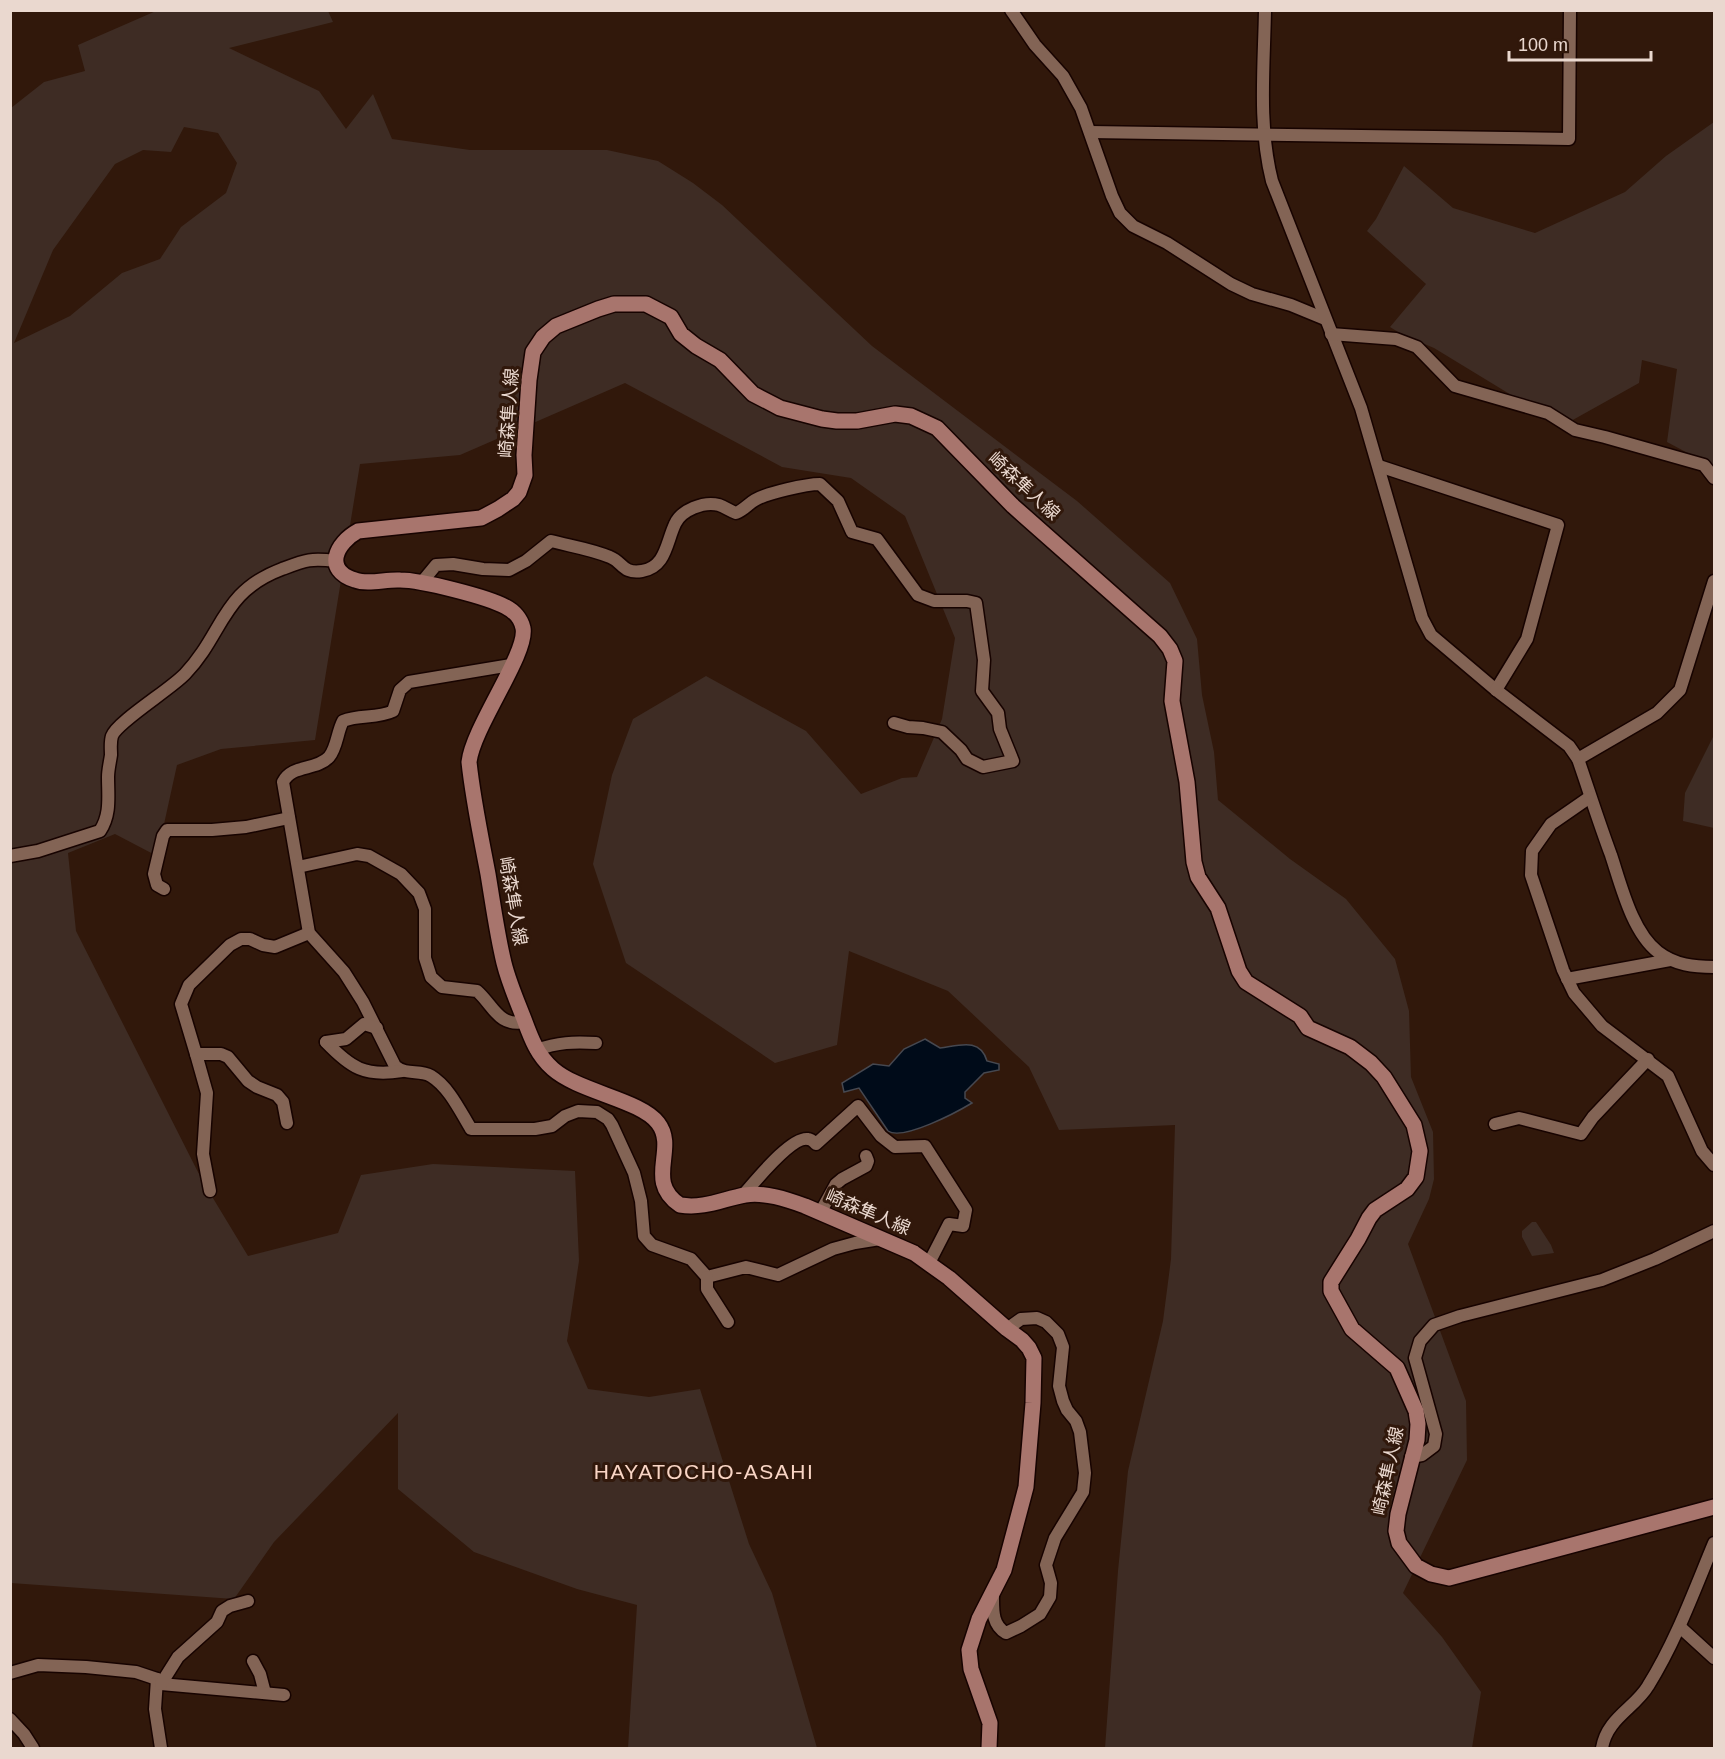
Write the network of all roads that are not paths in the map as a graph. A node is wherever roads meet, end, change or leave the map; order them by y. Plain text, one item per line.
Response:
1 (1011, 10) edge
2 (1265, 10) edge
3 (1570, 10) edge
4 (1090, 132) junction
5 (1264, 134) junction
6 (1325, 319) junction
7 (1331, 334) junction
8 (1378, 466) junction
9 (1714, 478) edge
10 (336, 561) junction
11 (1714, 581) edge
12 (422, 582) junction
13 (511, 665) junction
14 (1496, 690) junction
15 (894, 723) dead end
16 (1578, 759) junction
17 (1590, 797) junction
18 (289, 818) junction
19 (10, 856) edge
20 (298, 867) junction
21 (164, 889) dead end
22 (309, 933) junction
23 (1670, 960) junction
24 (1714, 967) edge
25 (1567, 979) junction
26 (525, 1022) junction
27 (377, 1028) junction
28 (596, 1043) dead end
29 (537, 1050) junction
30 (196, 1054) junction
31 (1648, 1059) junction
32 (402, 1071) junction
33 (287, 1123) dead end
34 (1495, 1124) dead end
35 (866, 1156) dead end
36 (1714, 1166) edge
37 (210, 1191) dead end
38 (743, 1195) junction
39 (820, 1213) junction
40 (1714, 1231) edge
41 (880, 1239) junction
42 (929, 1263) junction
43 (707, 1276) junction
44 (728, 1322) dead end
45 (1007, 1329) junction
46 (1411, 1457) junction
47 (1714, 1507) edge
48 (1714, 1543) edge
49 (993, 1596) junction
50 (248, 1601) dead end
51 (1680, 1627) junction
52 (1714, 1658) edge
53 (253, 1661) dead end
54 (10, 1673) edge
55 (159, 1682) junction
56 (265, 1693) junction
57 (284, 1695) dead end
58 (10, 1719) edge
59 (33, 1749) edge
60 (161, 1749) edge
61 (988, 1749) edge
62 (1602, 1749) edge

1 - 4 street
2 - 5 street
3 - 5 street
4 - 5 street
4 - 6 street
5 - 6 street
6 - 7 street
7 - 8 street
7 - 9 street
8 - 14 street
8 - 14 street
10 - 12 main road, 崎森隼人線
10 - 19 street
10 - 46 main road, 崎森隼人線
11 - 16 street
12 - 13 main road, 崎森隼人線
12 - 15 street
13 - 18 street
13 - 26 main road, 崎森隼人線
14 - 16 street
16 - 17 street
17 - 23 street
17 - 25 street
18 - 20 street
18 - 21 street
20 - 22 street
20 - 26 street
22 - 27 street
22 - 30 street
23 - 24 street
23 - 25 street
25 - 31 street
26 - 29 main road, 崎森隼人線
27 - 32 street
27 - 32 street
28 - 29 street
29 - 38 main road, 崎森隼人線
30 - 33 street
30 - 37 street
31 - 34 street
31 - 36 street
32 - 43 street
35 - 39 street
38 - 39 main road, 崎森隼人線
38 - 42 street
39 - 41 main road, 崎森隼人線
40 - 46 street
41 - 42 main road, 崎森隼人線
41 - 43 street
42 - 45 main road, 崎森隼人線
43 - 44 street
45 - 49 main road, 崎森隼人線
45 - 49 street
46 - 47 main road, 崎森隼人線
48 - 51 street
49 - 61 main road, 崎森隼人線
50 - 55 street
51 - 52 street
51 - 62 street
53 - 56 street
54 - 55 street
55 - 56 street
55 - 60 street
56 - 57 street
58 - 59 street

